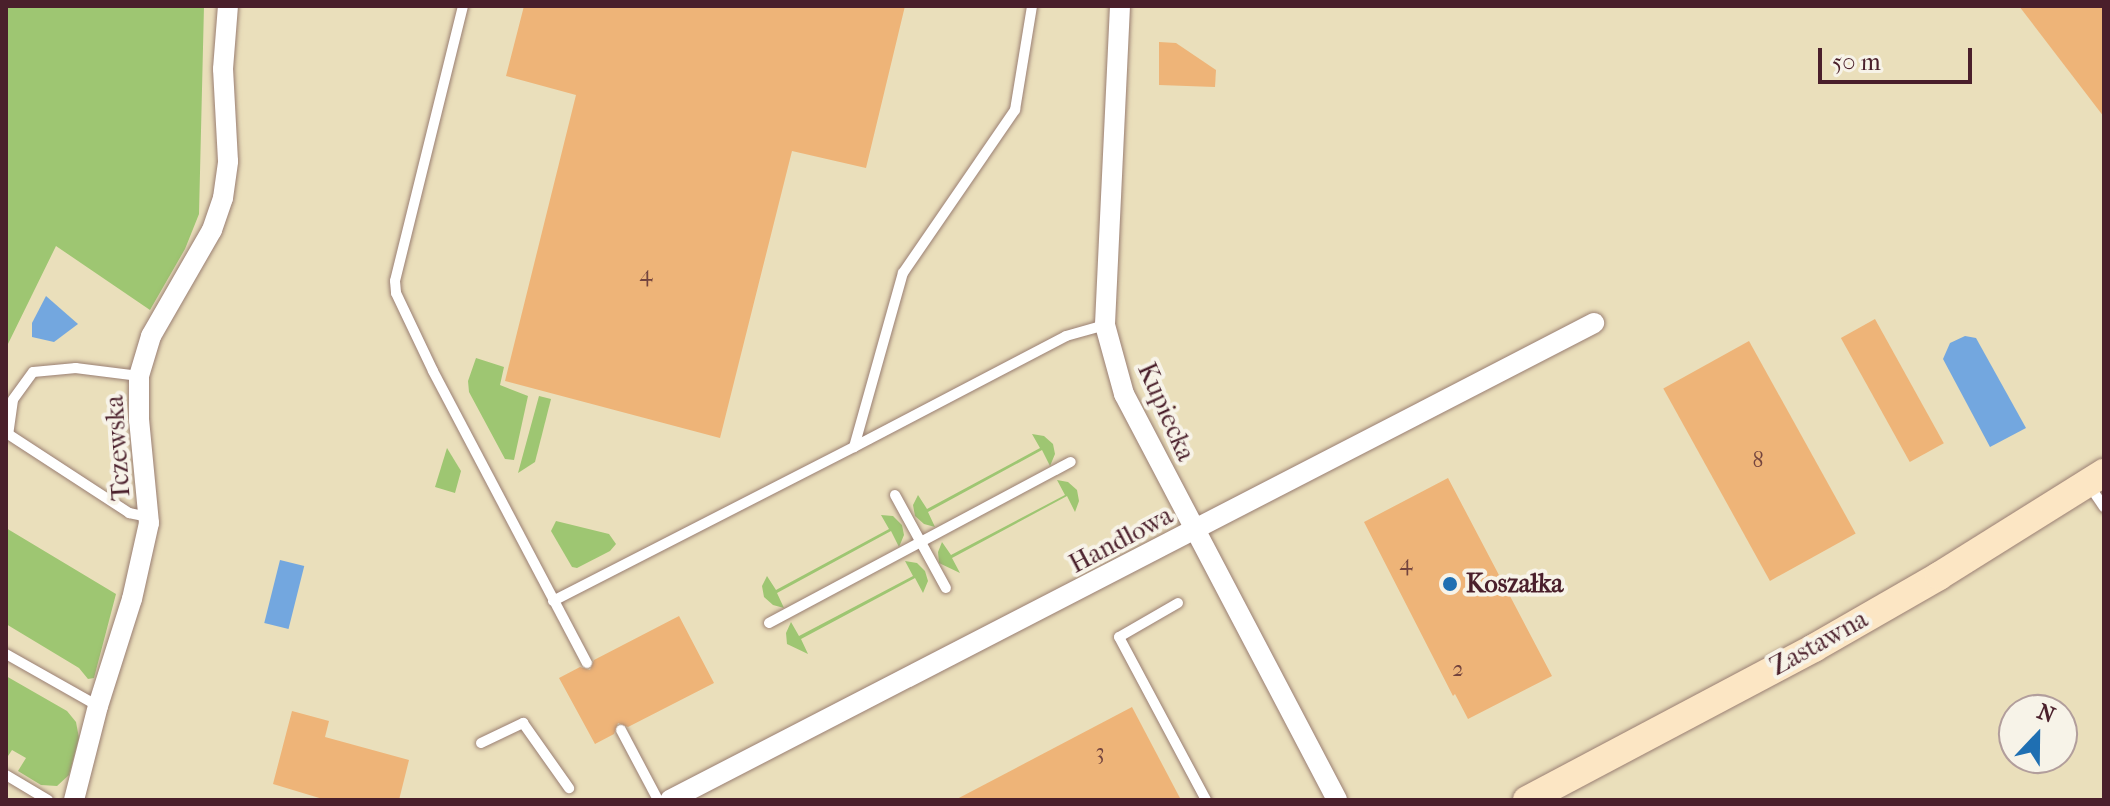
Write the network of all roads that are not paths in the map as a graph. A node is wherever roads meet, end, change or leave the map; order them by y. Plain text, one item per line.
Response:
1 (228, 6) edge
2 (463, 6) edge
3 (1032, 6) edge
4 (1120, 6) edge
5 (1594, 323) dead end
6 (1105, 325) junction
7 (139, 376) junction
8 (854, 447) junction
9 (1071, 462) dead end
10 (2096, 478) edge
11 (895, 495) dead end
12 (2104, 507) edge
13 (148, 517) junction
14 (1194, 531) junction
15 (922, 544) junction
16 (946, 588) dead end
17 (553, 601) junction
18 (1178, 603) dead end
19 (769, 623) dead end
20 (6, 654) edge
21 (587, 663) dead end
22 (98, 706) junction
23 (621, 730) dead end
24 (481, 743) dead end
25 (6, 775) edge
26 (569, 788) dead end
27 (48, 800) edge
28 (74, 800) edge
29 (658, 800) edge
30 (670, 800) edge
31 (1206, 800) edge
32 (1337, 800) edge
33 (1527, 800) edge

1 - 7 street, Tczewska
2 - 17 lane
3 - 8 lane
4 - 6 street, Kupiecka
5 - 14 street, Handlowa
6 - 8 lane
6 - 14 street, Kupiecka
7 - 13 street, Tczewska
7 - 13 lane
8 - 17 lane
9 - 15 lane
10 - 12 lane
10 - 33 main road, Zastawna
11 - 15 lane
13 - 22 street, Tczewska
14 - 30 street, Handlowa
14 - 32 street, Kupiecka
15 - 16 lane
15 - 19 lane
17 - 21 lane
18 - 31 lane
20 - 22 lane
22 - 28 street, Tczewska
23 - 29 lane
24 - 26 lane
25 - 27 lane

